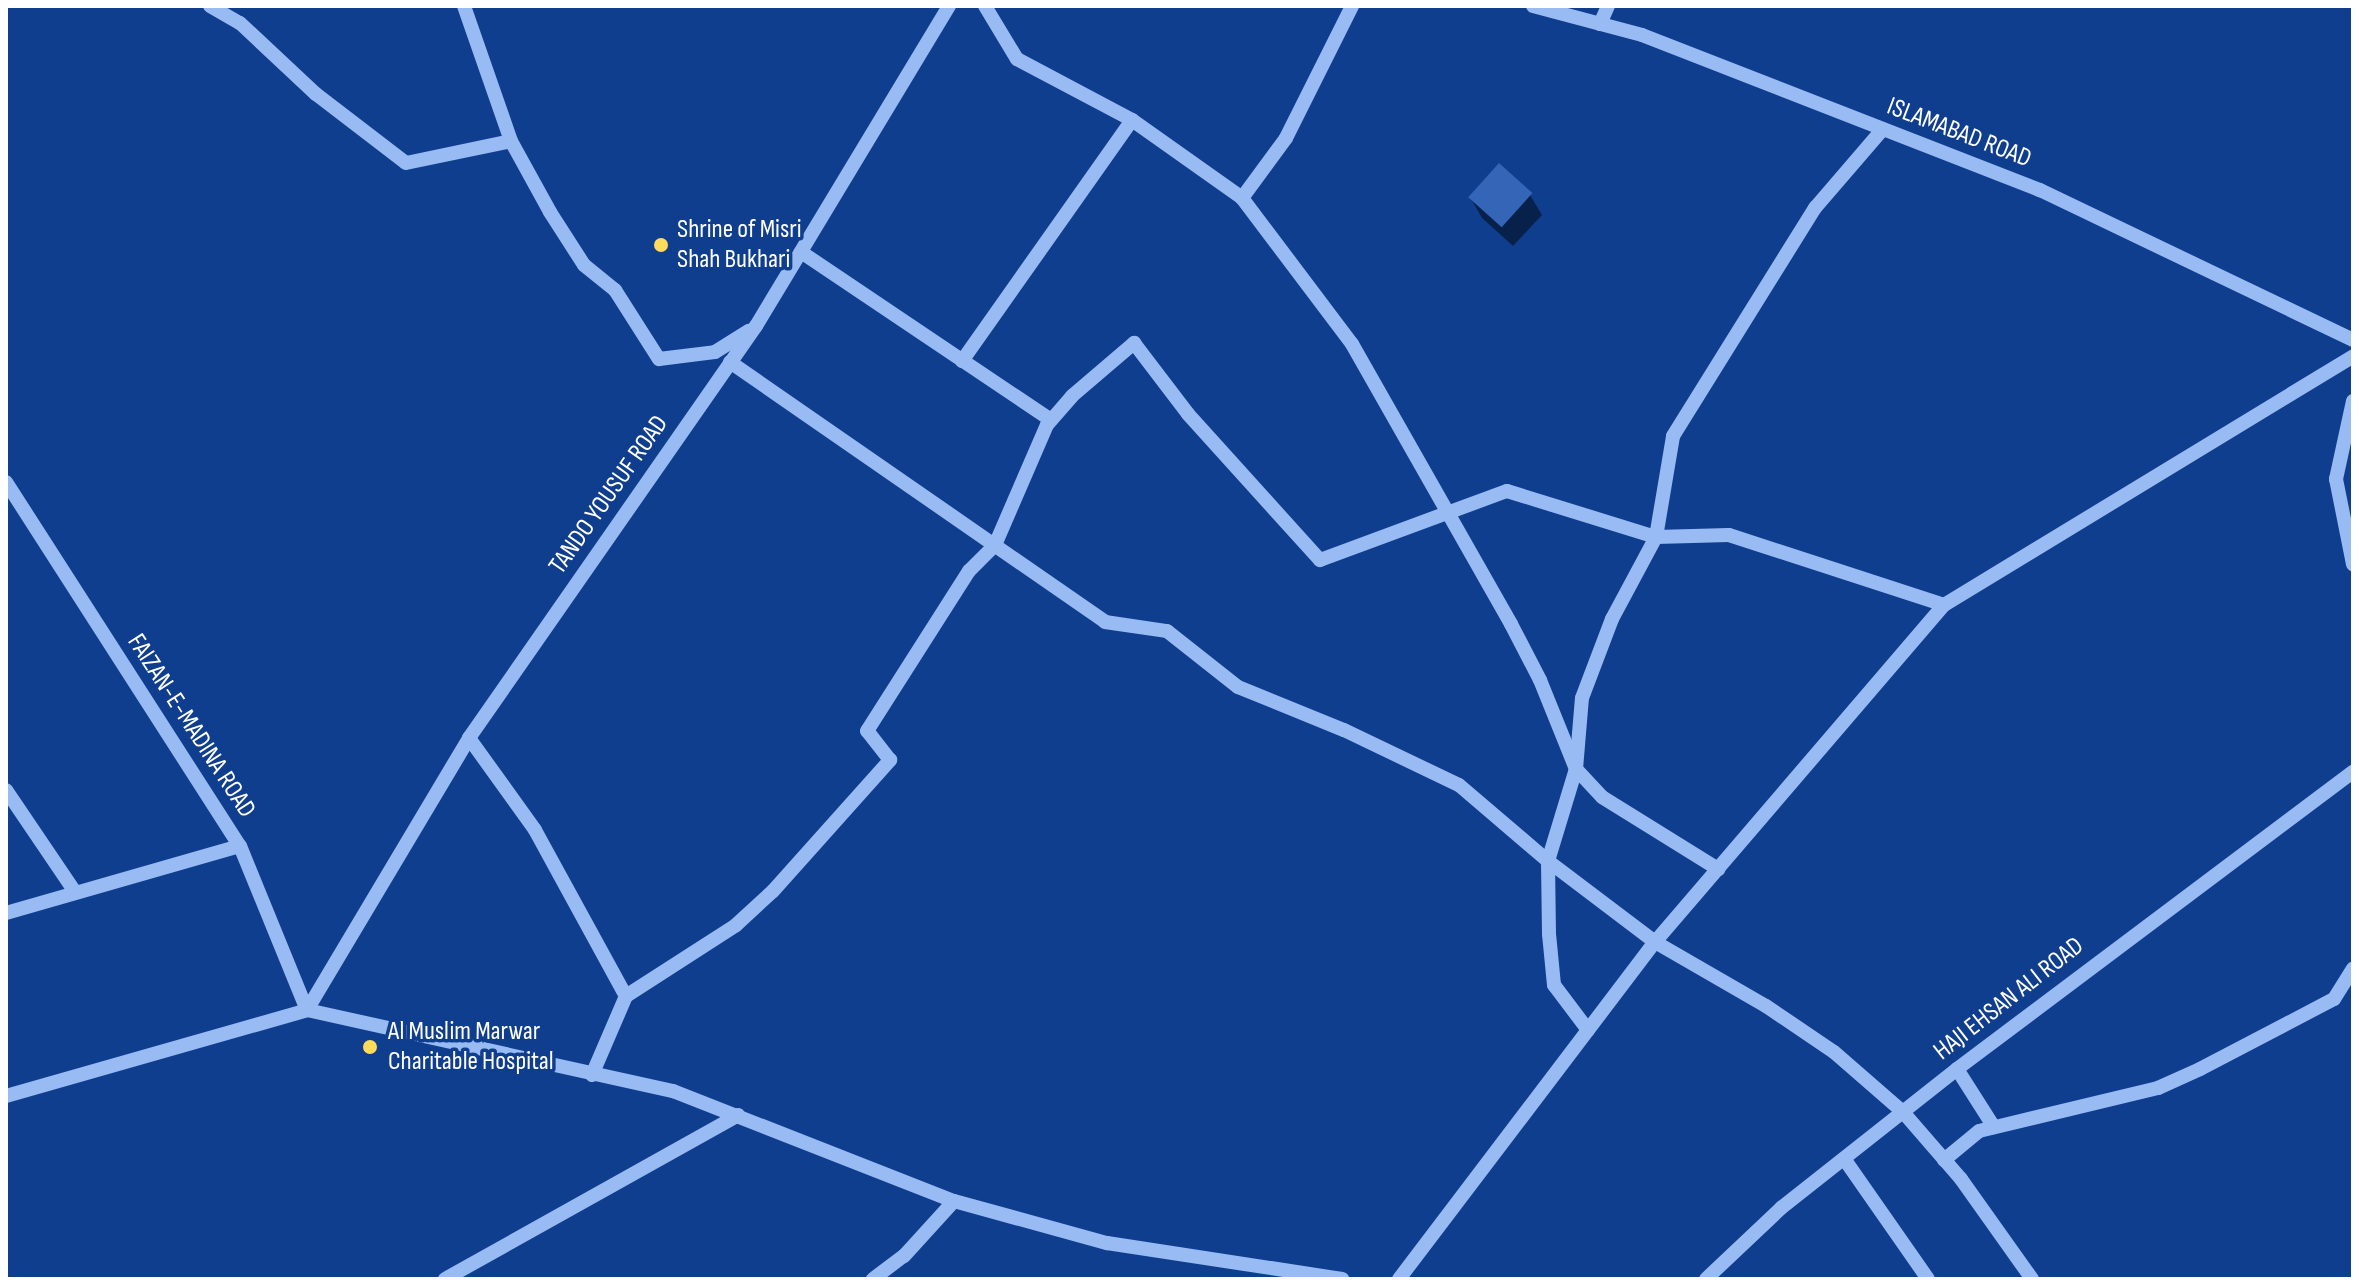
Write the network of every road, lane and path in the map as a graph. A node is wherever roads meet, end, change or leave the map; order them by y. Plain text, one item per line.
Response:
1 (210, 6) edge
2 (464, 6) edge
3 (949, 6) edge
4 (985, 6) edge
5 (1352, 6) edge
6 (1533, 6) edge
7 (1608, 6) edge
8 (1600, 24) junction
9 (1132, 120) junction
10 (1883, 129) junction
11 (511, 141) junction
12 (1242, 198) junction
13 (801, 252) junction
14 (756, 326) junction
15 (2353, 340) edge
16 (2353, 356) edge
17 (962, 361) junction
18 (730, 362) junction
19 (2353, 401) edge
20 (1051, 420) junction
21 (6, 482) edge
22 (1448, 513) junction
23 (1656, 537) junction
24 (995, 545) junction
25 (2353, 564) edge
26 (1944, 605) junction
27 (469, 738) junction
28 (1576, 769) junction
29 (2353, 772) edge
30 (6, 790) edge
31 (13, 813) edge
32 (240, 846) junction
33 (1548, 861) junction
34 (1718, 869) junction
35 (75, 892) junction
36 (6, 913) edge
37 (1655, 942) junction
38 (2353, 968) edge
39 (626, 996) junction
40 (307, 1010) junction
41 (1588, 1030) junction
42 (1957, 1069) junction
43 (592, 1075) junction
44 (6, 1096) edge
45 (1903, 1112) junction
46 (738, 1115) junction
47 (1994, 1127) junction
48 (1845, 1160) junction
49 (1944, 1160) junction
50 (954, 1201) junction
51 (445, 1279) edge
52 (873, 1279) edge
53 (1342, 1279) edge
54 (1399, 1279) edge
55 (1706, 1279) edge
56 (1928, 1279) edge
57 (2032, 1279) edge

1 - 11 street
2 - 11 street
3 - 13 street, TANDO YOUSUF ROAD
4 - 9 street
5 - 12 street
6 - 8 street, ISLAMABAD ROAD
7 - 8 street
8 - 10 street, ISLAMABAD ROAD
9 - 12 street
9 - 17 street
10 - 15 street, ISLAMABAD ROAD
10 - 23 street
11 - 14 street
12 - 22 street
13 - 14 street, TANDO YOUSUF ROAD
13 - 17 street
14 - 18 street, TANDO YOUSUF ROAD
16 - 26 street
17 - 20 street
18 - 24 street
18 - 27 street, TANDO YOUSUF ROAD
19 - 25 street
20 - 22 street
20 - 24 street
21 - 32 street, FAIZAN-E-MADINA ROAD
22 - 23 street
22 - 28 street
23 - 26 street
23 - 28 street
24 - 33 street
24 - 39 street
26 - 34 street
27 - 39 street
27 - 40 street, TANDO YOUSUF ROAD
28 - 33 street
28 - 34 street
29 - 42 street, HAJI EHSAN ALI ROAD
30 - 31 street
31 - 35 street
32 - 35 street
32 - 40 street, FAIZAN-E-MADINA ROAD
33 - 37 street
33 - 41 street
34 - 37 street
35 - 36 street
37 - 41 street
37 - 45 street
38 - 47 street
39 - 43 street
40 - 43 street
40 - 44 street
41 - 54 street
42 - 45 street, HAJI EHSAN ALI ROAD
42 - 47 street
43 - 46 street
45 - 48 street, HAJI EHSAN ALI ROAD
45 - 49 street
46 - 50 street
46 - 51 street
47 - 49 street
48 - 55 street, HAJI EHSAN ALI ROAD
48 - 56 street
49 - 57 street
50 - 52 street
50 - 53 street

